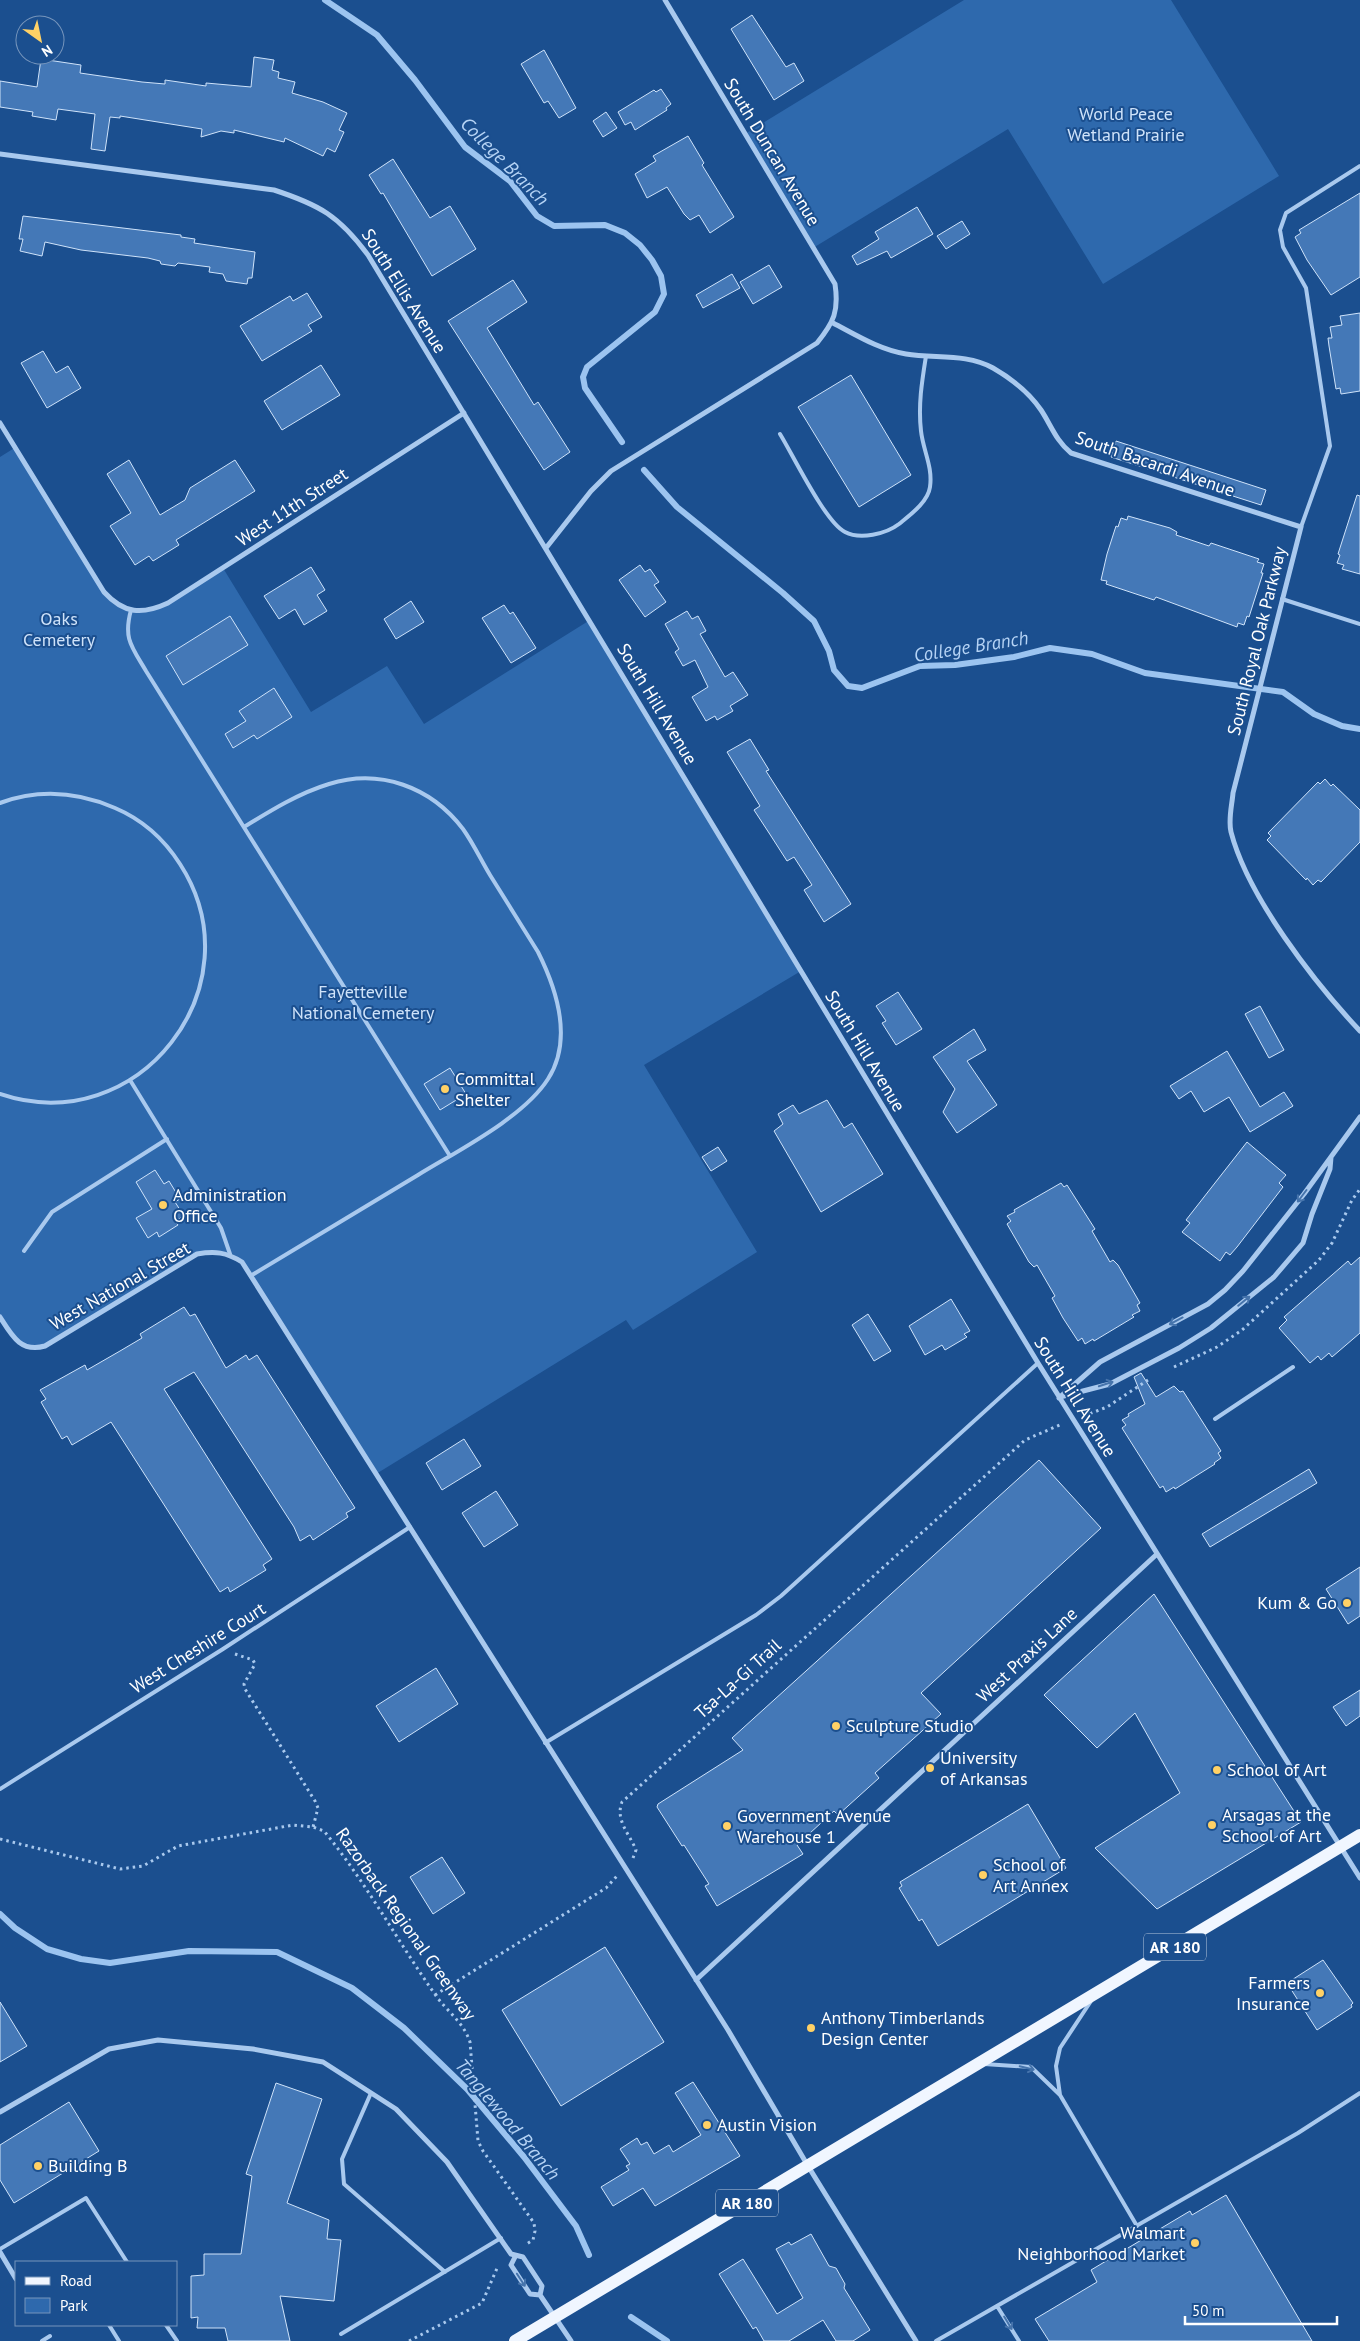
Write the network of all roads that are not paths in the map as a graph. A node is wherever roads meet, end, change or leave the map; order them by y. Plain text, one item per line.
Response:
1 (665, 0) edge
2 (0, 154) edge
3 (1360, 166) edge
4 (833, 323) junction
5 (926, 356) junction
6 (464, 413) junction
7 (0, 422) edge
8 (780, 434) dead end
9 (1300, 527) junction
10 (546, 548) junction
11 (1282, 599) junction
12 (131, 610) junction
13 (1360, 624) edge
14 (0, 803) edge
15 (244, 827) junction
16 (1360, 1030) edge
17 (130, 1080) junction
18 (0, 1094) edge
19 (1360, 1117) edge
20 (167, 1139) junction
21 (450, 1156) junction
22 (1331, 1156) junction
23 (24, 1251) dead end
24 (230, 1254) junction
25 (252, 1275) junction
26 (0, 1317) edge
27 (1038, 1363) junction
28 (1293, 1367) dead end
29 (1059, 1398) junction
30 (1215, 1419) dead end
31 (410, 1528) junction
32 (1157, 1554) junction
33 (545, 1743) junction
34 (0, 1789) edge
35 (1360, 1835) edge
36 (1341, 1847) junction
37 (1360, 1878) edge
38 (696, 1980) junction
39 (1095, 1995) junction
40 (979, 2064) junction
41 (371, 2093) junction
42 (1360, 2093) edge
43 (1060, 2095) junction
44 (0, 2112) edge
45 (808, 2166) junction
46 (1137, 2226) junction
47 (501, 2238) junction
48 (0, 2250) edge
49 (515, 2257) junction
50 (126, 2261) edge
51 (444, 2272) junction
52 (15, 2276) edge
53 (540, 2295) junction
54 (997, 2306) junction
55 (556, 2317) junction
56 (110, 2326) edge
57 (167, 2326) edge
58 (341, 2334) dead end
59 (50, 2336) dead end
60 (42, 2341) edge
61 (119, 2341) edge
62 (176, 2341) edge
63 (515, 2341) edge
64 (571, 2341) edge
65 (916, 2341) edge
66 (936, 2341) edge
67 (1019, 2341) edge

1 - 4 street, South Duncan Avenue
2 - 6 street, South Ellis Avenue
3 - 9 lane, South Royal Oak Parkway
4 - 5 street, South Bacardi Avenue
4 - 10 street
5 - 8 lane
5 - 9 street, South Bacardi Avenue
6 - 10 street, South Ellis Avenue
6 - 12 street, West 11th Street
7 - 12 street
9 - 11 street, South Royal Oak Parkway
10 - 27 street, South Hill Avenue
11 - 13 lane
11 - 16 street, South Royal Oak Parkway
12 - 15 lane
14 - 17 lane
15 - 21 lane
15 - 21 lane
17 - 18 lane
17 - 20 lane
19 - 22 street
20 - 23 lane
20 - 24 lane
21 - 25 lane
22 -> 29 street
29 -> 22 street
24 - 25 street
24 - 26 street, West National Street
25 - 31 street
27 - 29 street, South Hill Avenue
27 - 33 lane
28 - 30 lane
29 - 32 street, South Hill Avenue
31 - 33 street
31 - 34 lane, West Cheshire Court
32 - 36 street, South Hill Avenue
32 - 38 street, West Praxis Lane
33 - 38 street
35 - 36 main road, AR 180
36 - 37 street, South Hill Avenue
36 - 39 main road, AR 180
38 - 45 street
39 - 40 main road, AR 180
39 - 43 lane
40 -> 43 lane
40 - 45 main road, AR 180
41 - 44 street
41 - 47 street
41 - 51 lane
42 - 46 lane
43 - 46 lane
45 - 55 main road, AR 180
45 - 65 street
46 - 54 lane
47 - 49 street
47 - 51 lane
48 - 50 lane
48 - 52 street
49 - 53 street
49 -> 53 street
51 - 58 lane
53 - 55 street
54 - 66 lane
54 -> 67 lane
55 - 63 main road, AR 180
55 - 64 street
56 - 61 lane
57 - 62 lane
59 - 60 lane

